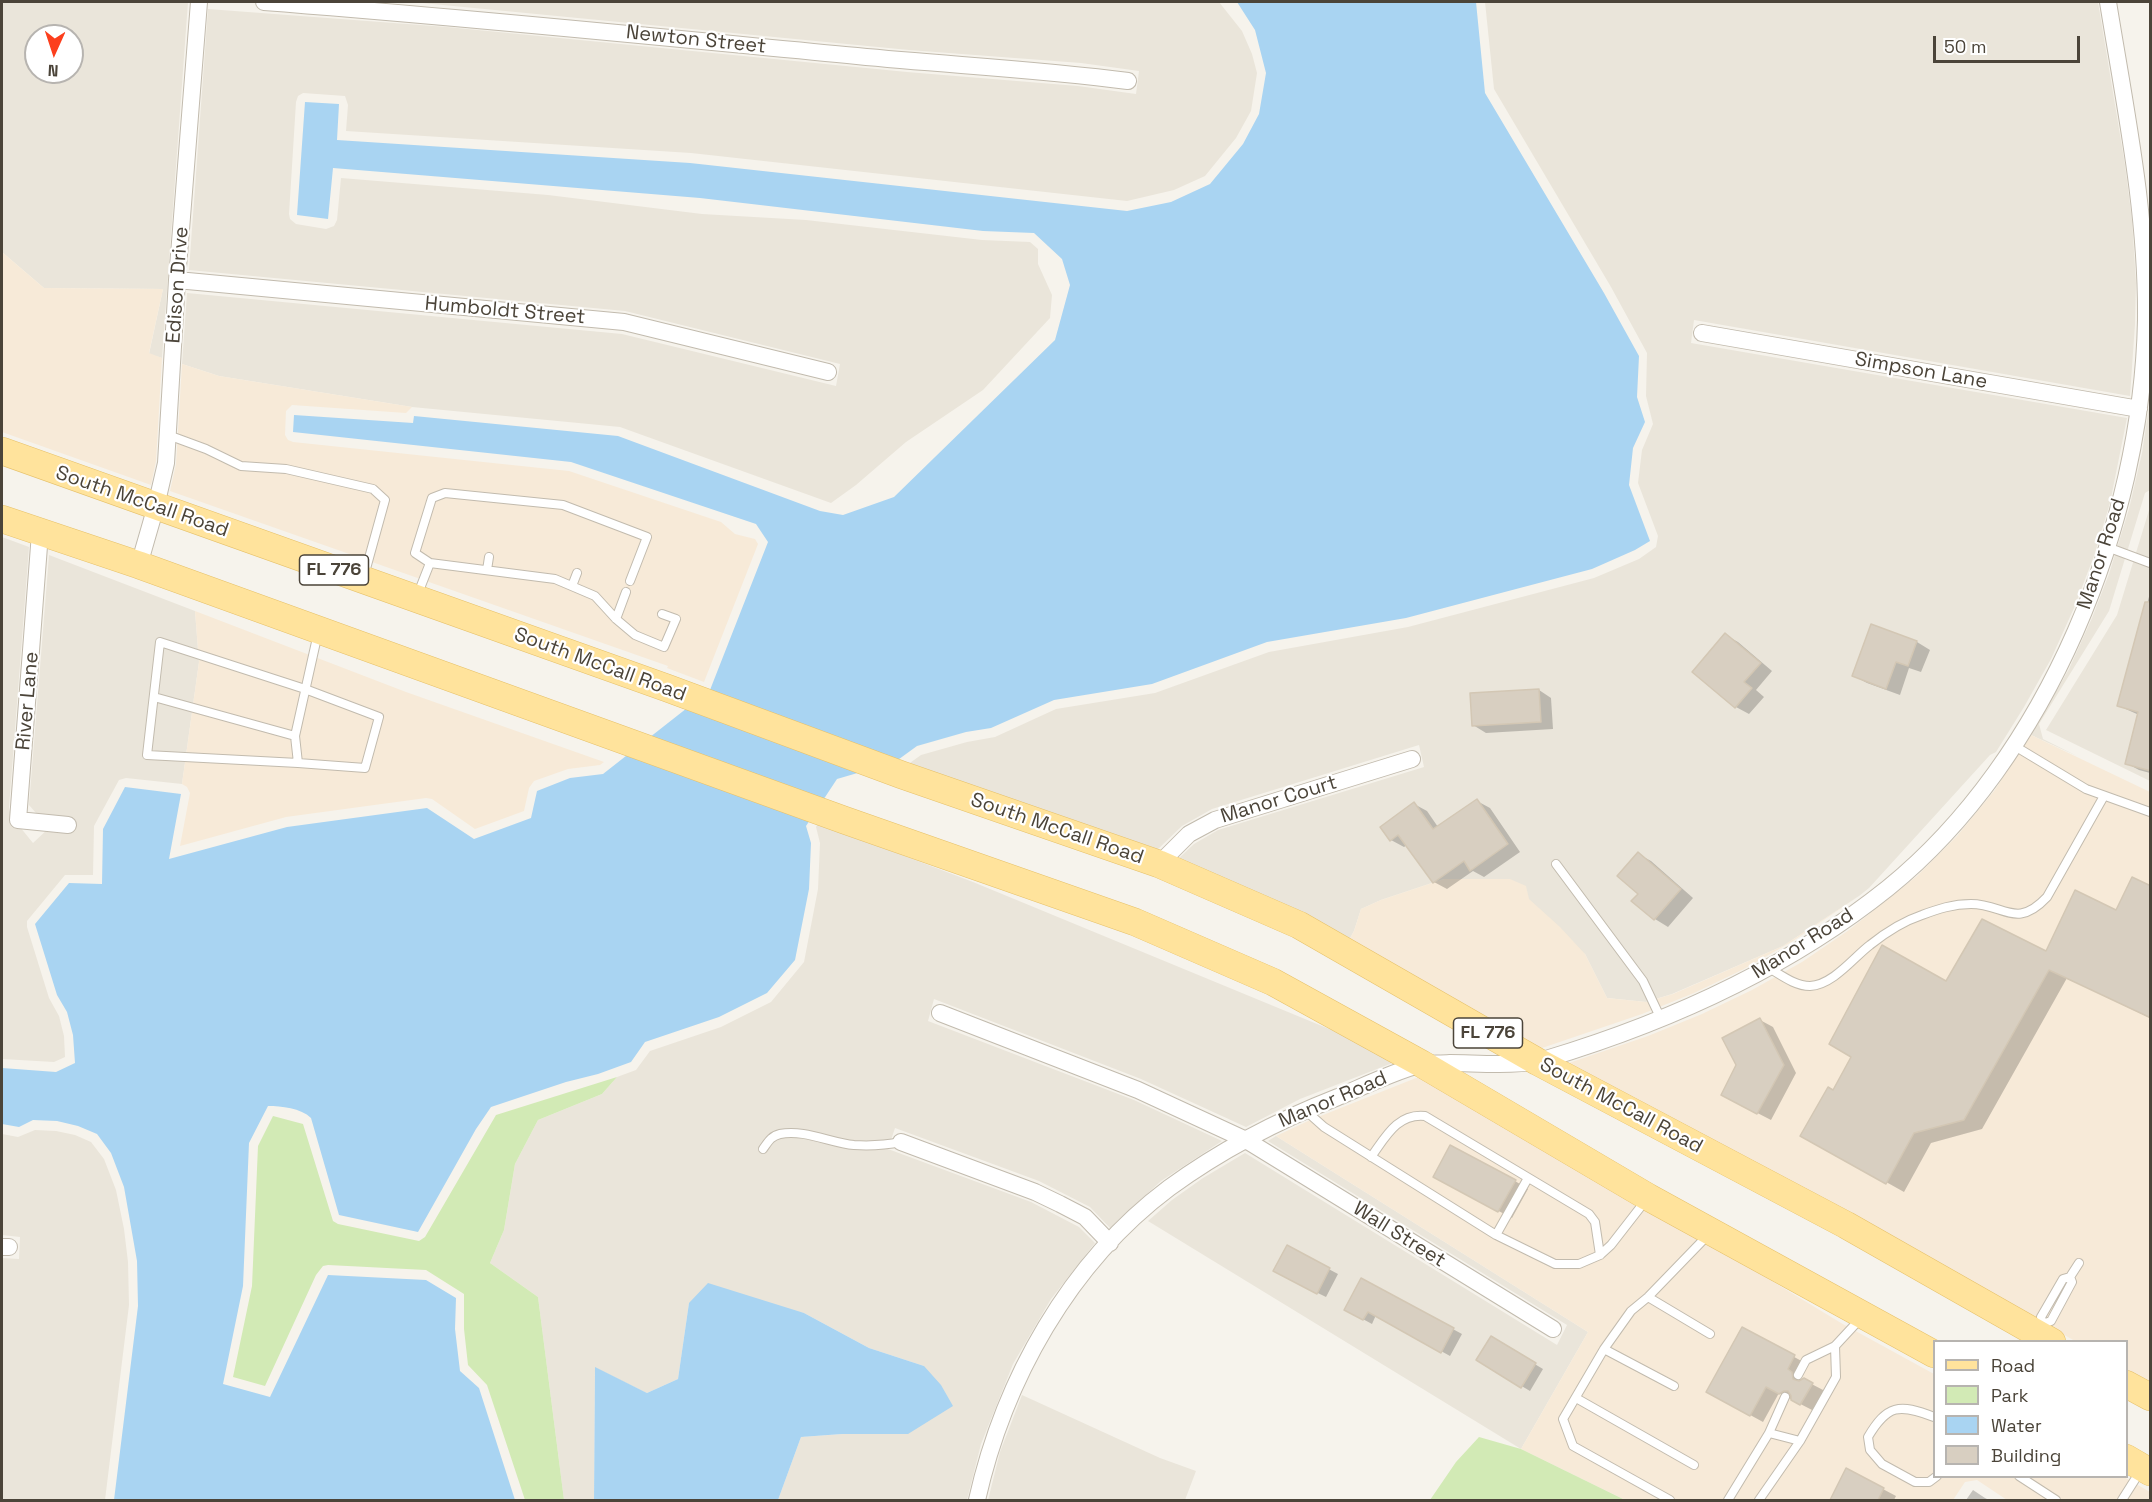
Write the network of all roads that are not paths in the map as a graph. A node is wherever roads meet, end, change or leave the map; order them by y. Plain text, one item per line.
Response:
1 (199, 2) edge
2 (264, 2) edge
3 (2108, 2) edge
4 (1128, 81) dead end
5 (177, 280) junction
6 (1702, 333) dead end
7 (828, 372) dead end
8 (2139, 409) junction
9 (168, 435) junction
10 (2, 451) edge
11 (156, 506) junction
12 (2, 519) edge
13 (40, 533) junction
14 (2107, 547) junction
15 (489, 557) dead end
16 (430, 563) junction
17 (2151, 563) edge
18 (139, 565) junction
19 (487, 570) junction
20 (577, 573) dead end
21 (363, 580) junction
22 (630, 581) dead end
23 (572, 586) junction
24 (415, 600) junction
25 (634, 604) dead end
26 (662, 614) dead end
27 (616, 619) junction
28 (319, 630) junction
29 (305, 689) junction
30 (153, 697) junction
31 (296, 736) junction
32 (2013, 745) junction
33 (1412, 759) dead end
34 (298, 763) junction
35 (2104, 796) junction
36 (2151, 812) edge
37 (68, 825) dead end
38 (1159, 864) junction
39 (1556, 864) dead end
40 (1769, 968) junction
41 (940, 1013) dead end
42 (1661, 1019) junction
43 (1538, 1062) junction
44 (1422, 1064) junction
45 (1304, 1110) junction
46 (1246, 1140) junction
47 (901, 1142) joint
48 (763, 1149) dead end
49 (1371, 1157) junction
50 (1528, 1178) junction
51 (1648, 1197) junction
52 (1712, 1231) junction
53 (1496, 1235) junction
54 (1110, 1243) junction
55 (1600, 1255) junction
56 (2079, 1263) dead end
57 (1648, 1297) junction
58 (1864, 1316) junction
59 (1553, 1329) dead end
60 (1710, 1334) dead end
61 (2042, 1335) edge
62 (1947, 1340) edge
63 (1835, 1346) junction
64 (1604, 1349) junction
65 (1933, 1353) edge
66 (1798, 1375) dead end
67 (2128, 1385) edge
68 (1674, 1386) dead end
69 (1785, 1397) dead end
70 (2151, 1397) edge
71 (1576, 1398) junction
72 (1933, 1415) edge
73 (1769, 1433) junction
74 (1800, 1441) junction
75 (1694, 1465) dead end
76 (2140, 1466) edge
77 (1934, 1478) edge
78 (2022, 1478) edge
79 (977, 1500) edge
80 (1670, 1500) edge
81 (1728, 1500) edge
82 (1759, 1500) edge
83 (2056, 1500) edge
84 (2122, 1500) edge

1 - 5 street, Edison Drive
2 - 4 street, Newton Street
3 - 8 street, Manor Road
5 - 7 street, Humboldt Street
5 - 9 street, Edison Drive
6 - 8 street, Simpson Lane
8 - 14 street, Manor Road
9 - 11 street, Edison Drive
9 - 21 lane
10 - 11 main road, South McCall Road / FL 776
11 - 18 street, Edison Drive
11 - 21 main road, South McCall Road / FL 776
12 - 13 main road
13 - 18 main road
13 - 37 street, River Lane
14 - 17 lane
14 - 32 street, Manor Road
15 - 19 lane
16 - 19 lane
16 - 22 lane
16 - 24 lane
18 - 28 main road
19 - 23 lane
20 - 23 lane
21 - 24 main road, South McCall Road / FL 776
23 - 27 lane
24 - 38 main road, South McCall Road / FL 776
25 - 27 lane
26 - 27 lane
28 - 29 lane
28 - 44 main road
29 - 30 lane
29 - 31 lane
29 - 34 lane
30 - 31 lane
30 - 34 lane
31 - 34 lane
32 - 35 lane
32 - 40 street, Manor Road
33 - 38 street, Manor Court
35 - 36 lane
35 - 40 lane
38 - 43 main road, South McCall Road / FL 776
39 - 42 lane
40 - 42 street, Manor Road
41 - 46 street, Wall Street
42 - 43 street, Manor Road
43 - 44 street, Manor Road
43 - 61 main road, South McCall Road / FL 776
44 - 45 street, Manor Road
44 - 51 main road
45 - 46 street, Manor Road
45 - 49 lane
46 - 54 street, Manor Road
46 - 59 street, Wall Street
47 - 48 lane
47 - 54 street
49 - 50 lane
49 - 53 lane
50 - 53 lane
50 - 55 lane
51 - 52 main road
51 - 55 lane
52 - 57 lane
52 - 58 main road
53 - 55 lane
54 - 79 street, Manor Road
56 - 61 lane
57 - 60 lane
57 - 64 lane
58 - 62 main road
58 - 63 lane
58 - 65 main road
63 - 66 lane
63 - 74 lane
64 - 68 lane
64 - 71 lane
67 - 70 main road
69 - 73 lane
71 - 75 lane
71 - 80 lane
72 - 77 lane
73 - 74 lane
73 - 81 lane
74 - 82 lane
76 - 84 lane
78 - 83 lane

